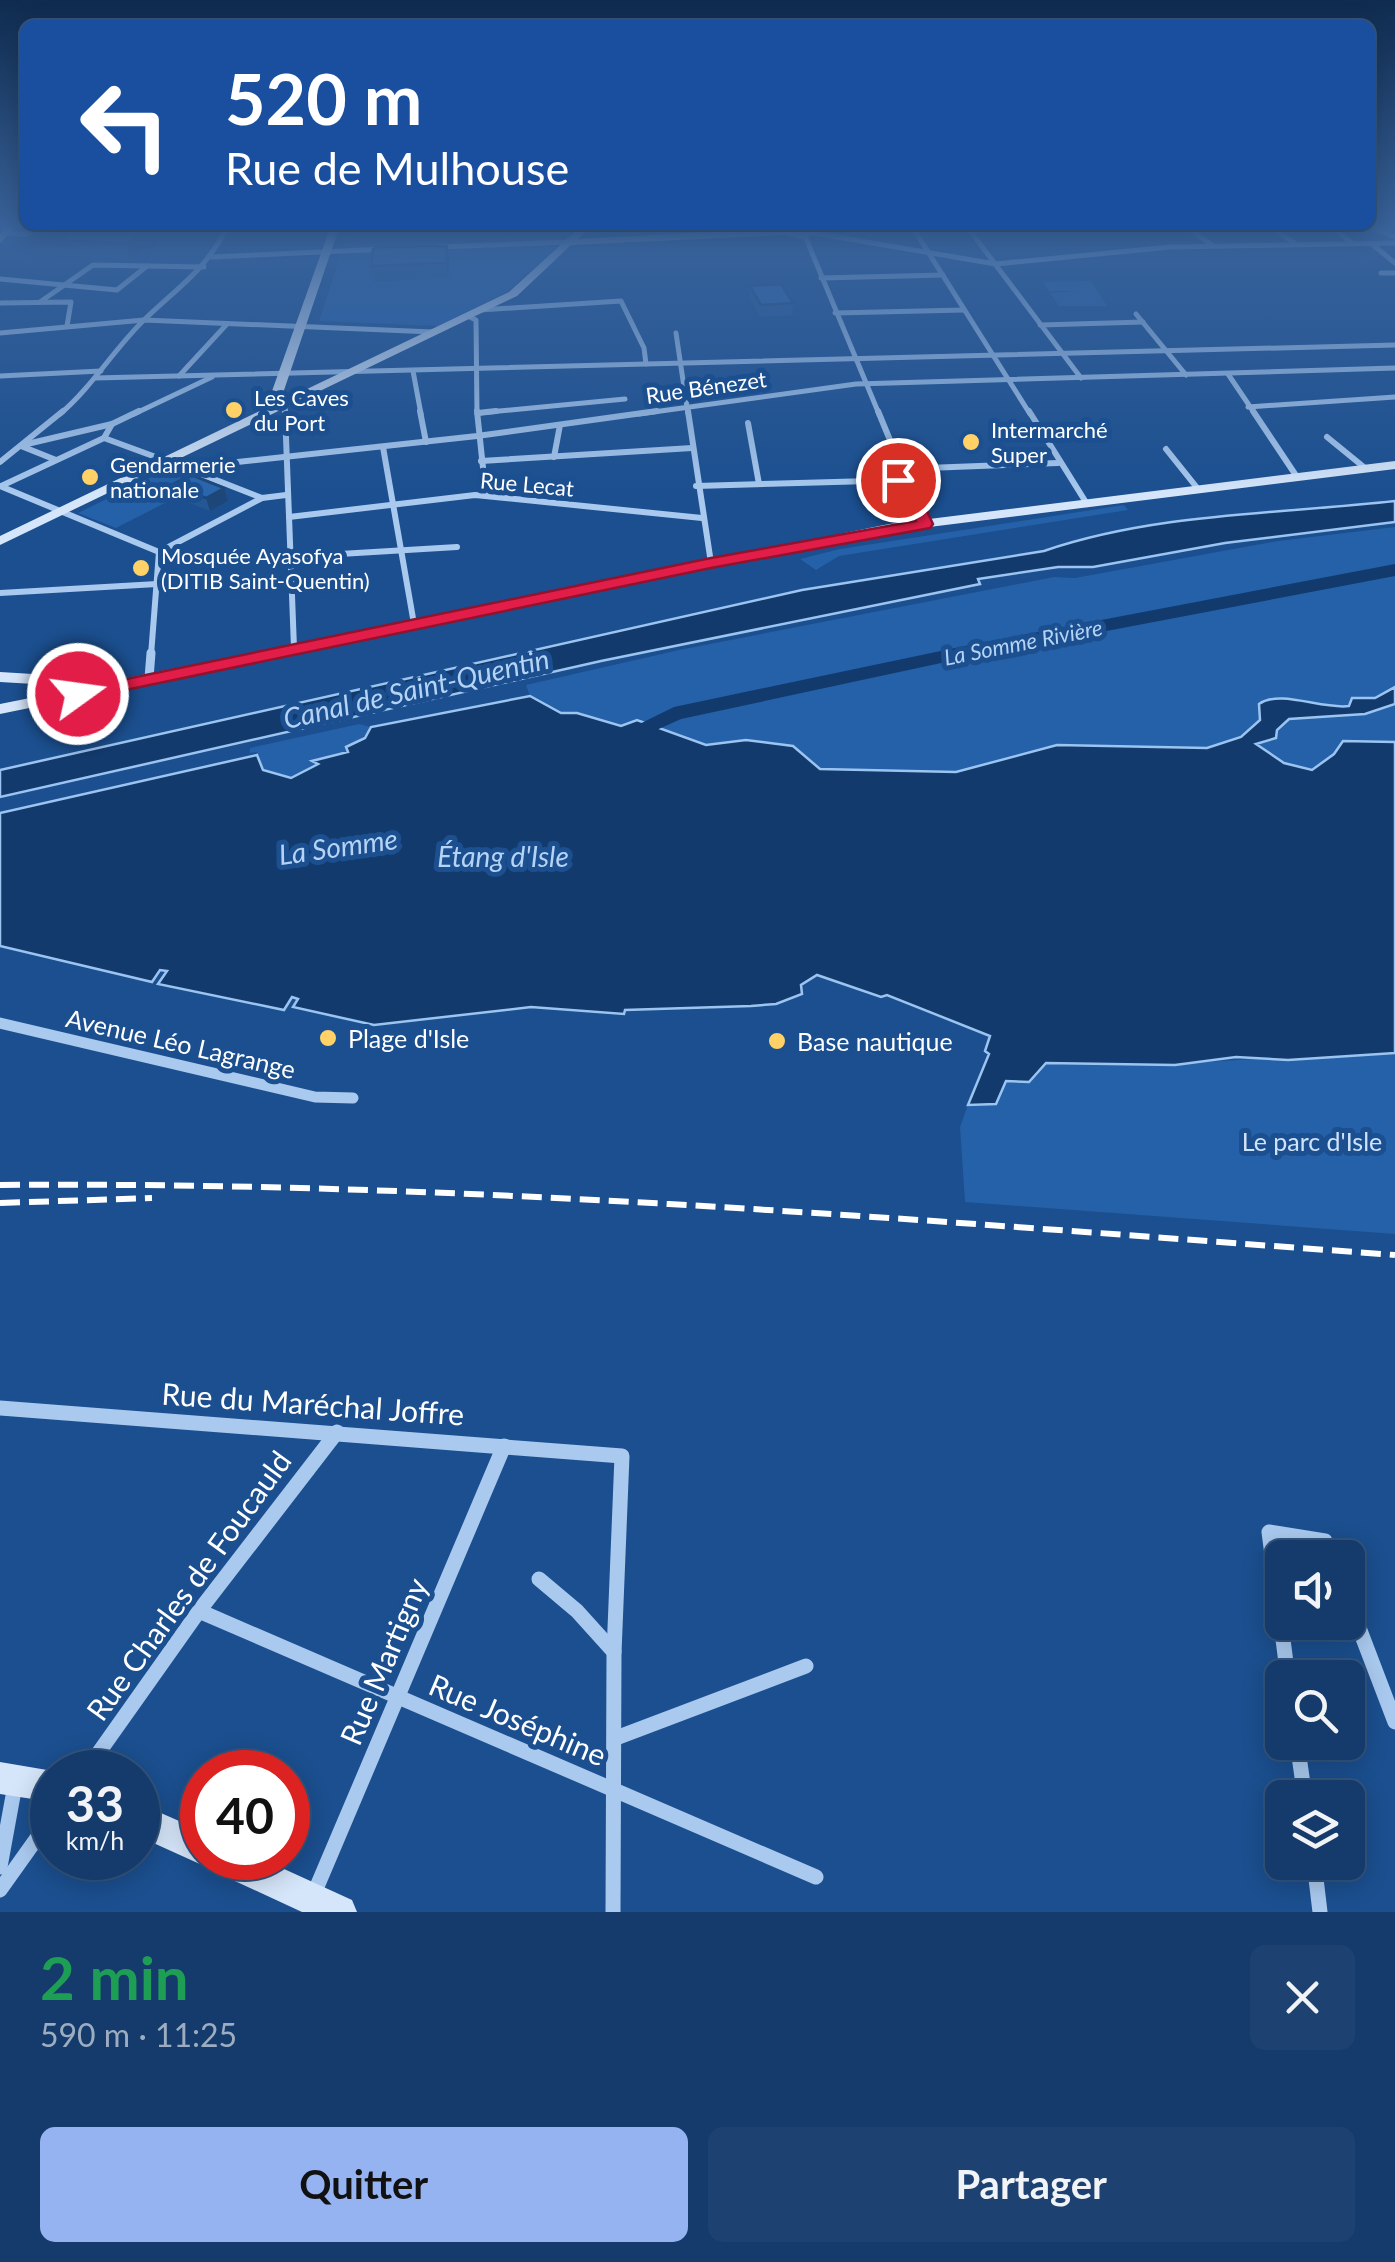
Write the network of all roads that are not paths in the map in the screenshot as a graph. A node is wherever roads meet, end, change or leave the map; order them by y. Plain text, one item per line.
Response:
1 (68, 317) edge
2 (147, 317) edge
3 (303, 317) edge
4 (465, 317) edge
5 (470, 317) edge
6 (629, 317) edge
7 (836, 317) edge
8 (968, 317) edge
9 (1034, 317) edge
10 (1139, 317) edge
11 (144, 320) junction
12 (1143, 322) junction
13 (227, 324) junction
14 (1040, 325) junction
15 (67, 326) junction
16 (300, 327) junction
17 (0, 332) edge
18 (433, 332) junction
19 (676, 332) dead end
20 (1395, 345) edge
21 (1166, 351) junction
22 (1062, 354) junction
23 (992, 356) junction
24 (854, 359) junction
25 (646, 364) junction
26 (681, 364) junction
27 (478, 368) junction
28 (1395, 368) edge
29 (101, 370) junction
30 (413, 370) junction
31 (352, 372) junction
32 (284, 373) junction
33 (1228, 374) junction
34 (218, 375) junction
35 (1186, 375) junction
36 (0, 376) edge
37 (161, 376) junction
38 (179, 376) junction
39 (95, 378) junction
40 (1082, 378) junction
41 (1008, 381) junction
42 (864, 384) junction
43 (88, 385) junction
44 (278, 392) junction
45 (303, 395) junction
46 (1395, 397) edge
47 (625, 399) dead end
48 (285, 404) junction
49 (687, 408) junction
50 (1248, 408) junction
51 (271, 411) junction
52 (478, 413) junction
53 (748, 423) dead end
54 (112, 424) junction
55 (560, 424) junction
56 (478, 436) junction
57 (104, 438) junction
58 (1327, 438) dead end
59 (426, 442) junction
60 (21, 446) junction
61 (383, 447) junction
62 (692, 448) junction
63 (1166, 449) dead end
64 (287, 457) junction
65 (554, 457) junction
66 (56, 460) junction
67 (166, 461) junction
68 (481, 461) junction
69 (0, 462) edge
70 (1058, 463) junction
71 (1395, 464) edge
72 (186, 468) junction
73 (901, 468) junction
74 (1366, 468) junction
75 (144, 472) junction
76 (1296, 477) junction
77 (906, 480) junction
78 (758, 484) junction
79 (1, 486) edge
80 (696, 486) junction
81 (1198, 490) junction
82 (286, 496) junction
83 (486, 496) junction
84 (262, 498) junction
85 (1087, 504) junction
86 (396, 505) junction
87 (62, 512) junction
88 (289, 517) junction
89 (702, 518) junction
90 (925, 524) junction
91 (0, 541) edge
92 (457, 547) dead end
93 (402, 551) junction
94 (160, 552) junction
95 (290, 557) junction
96 (711, 563) junction
97 (157, 584) junction
98 (0, 593) edge
99 (414, 624) junction
100 (294, 648) junction
101 (0, 677) edge
102 (149, 678) junction
103 (34, 679) junction
104 (121, 684) junction
105 (34, 703) junction
106 (0, 709) edge
107 (0, 1023) edge
108 (353, 1098) dead end
109 (0, 1408) edge
110 (337, 1432) junction
111 (504, 1446) junction
112 (1269, 1540) edge
113 (1319, 1540) edge
114 (539, 1579) dead end
115 (199, 1611) junction
116 (1364, 1640) edge
117 (614, 1653) junction
118 (806, 1666) dead end
119 (398, 1697) junction
120 (1395, 1722) edge
121 (616, 1738) junction
122 (101, 1750) edge
123 (8, 1779) edge
124 (615, 1791) junction
125 (30, 1848) edge
126 (0, 1867) edge
127 (816, 1877) dead end
128 (271, 1880) edge
129 (1316, 1880) edge
130 (0, 1890) edge
131 (326, 1905) edge
132 (613, 1912) edge
133 (1320, 1912) edge

1 - 15 street
2 - 11 street
3 - 16 street
4 - 18 street
5 - 27 street
6 - 25 street
7 - 24 street
8 - 23 street
9 - 14 street
10 - 12 street
11 - 13 street
11 - 15 street
11 - 29 street
12 - 14 street
12 - 21 street
13 - 16 street
13 - 38 street
14 - 22 street
15 - 17 street
16 - 18 street
16 - 32 street
18 - 31 street
19 - 26 street
20 - 21 street
21 - 22 street
21 - 35 street
22 - 23 street
22 - 40 street
23 - 24 street
23 - 41 street
24 - 26 street
24 - 42 street
25 - 26 street
25 - 27 street
26 - 49 street
27 - 30 street
27 - 52 street
28 - 33 street, Rue Bénezet
29 - 36 street
29 - 39 street
30 - 31 street
30 - 59 street
31 - 32 street
31 - 45 street
32 - 34 street
32 - 44 street
33 - 35 street, Rue Bénezet
33 - 50 street
34 - 38 street
34 - 54 street
35 - 40 street, Rue Bénezet
37 - 38 street
37 - 39 street
37 - 43 street
39 - 43 street
40 - 41 street, Rue Bénezet
41 - 42 street, Rue Bénezet
41 - 70 street
42 - 49 street, Rue Bénezet
42 - 73 street
43 - 60 street
44 - 45 street
44 - 51 street
45 - 48 street
46 - 50 street
47 - 52 street
48 - 51 street
48 - 64 street
49 - 55 street, Rue Bénezet
49 - 62 street
50 - 76 street
51 - 67 street
52 - 56 street
53 - 78 street
54 - 57 street
54 - 60 street
55 - 56 street, Rue Bénezet
55 - 65 street
56 - 59 street, Rue Bénezet
56 - 68 street
57 - 66 street
57 - 67 street
58 - 74 street
59 - 61 street, Rue Bénezet
60 - 66 street
60 - 69 street
61 - 64 street, Rue Bénezet
61 - 86 street
62 - 65 street
62 - 80 street
63 - 81 street
64 - 72 street, Rue Bénezet
64 - 82 street
65 - 68 street
66 - 79 street
67 - 72 street
67 - 75 street
68 - 83 street
70 - 73 street
70 - 85 street
71 - 74 street
72 - 75 street, Rue Bénezet
72 - 84 street
73 - 77 street
74 - 76 street
75 - 87 street
76 - 81 street
77 - 78 street
77 - 90 street
78 - 80 street
79 - 87 street
80 - 89 street
81 - 85 street
82 - 84 street
82 - 88 street
83 - 86 street, Rue Lecat
83 - 89 street, Rue Lecat
84 - 94 street
85 - 90 street
86 - 88 street, Rue Lecat
86 - 93 street
87 - 91 street
87 - 94 street
88 - 95 street
89 - 96 street
90 - 96 street
92 - 93 street
93 - 95 street
93 - 99 street
94 - 97 street
95 - 100 street
96 - 99 street
97 - 98 street
97 - 102 street
99 - 100 street
100 - 102 street
101 - 103 street
102 - 104 street
103 - 104 street
103 - 105 street
104 - 105 street
105 - 106 street
107 - 108 street, Avenue Léo Lagrange
109 - 110 street, Rue du Maréchal Joffre
110 - 111 street, Rue du Maréchal Joffre
110 - 115 street, Rue Charles de Foucauld
111 - 117 street, Rue du Maréchal Joffre
111 - 119 street, Rue Martigny
112 - 113 street
114 - 117 street
115 - 119 street, Rue Joséphine
115 - 122 street, Rue Charles de Foucauld
116 - 120 street
117 - 121 street
118 - 121 street
119 - 124 street, Rue Joséphine
119 - 131 street, Rue Martigny
121 - 124 street
123 - 126 street
124 - 127 street, Rue Joséphine
124 - 132 street
125 - 130 street
128 - 131 street
129 - 133 street

